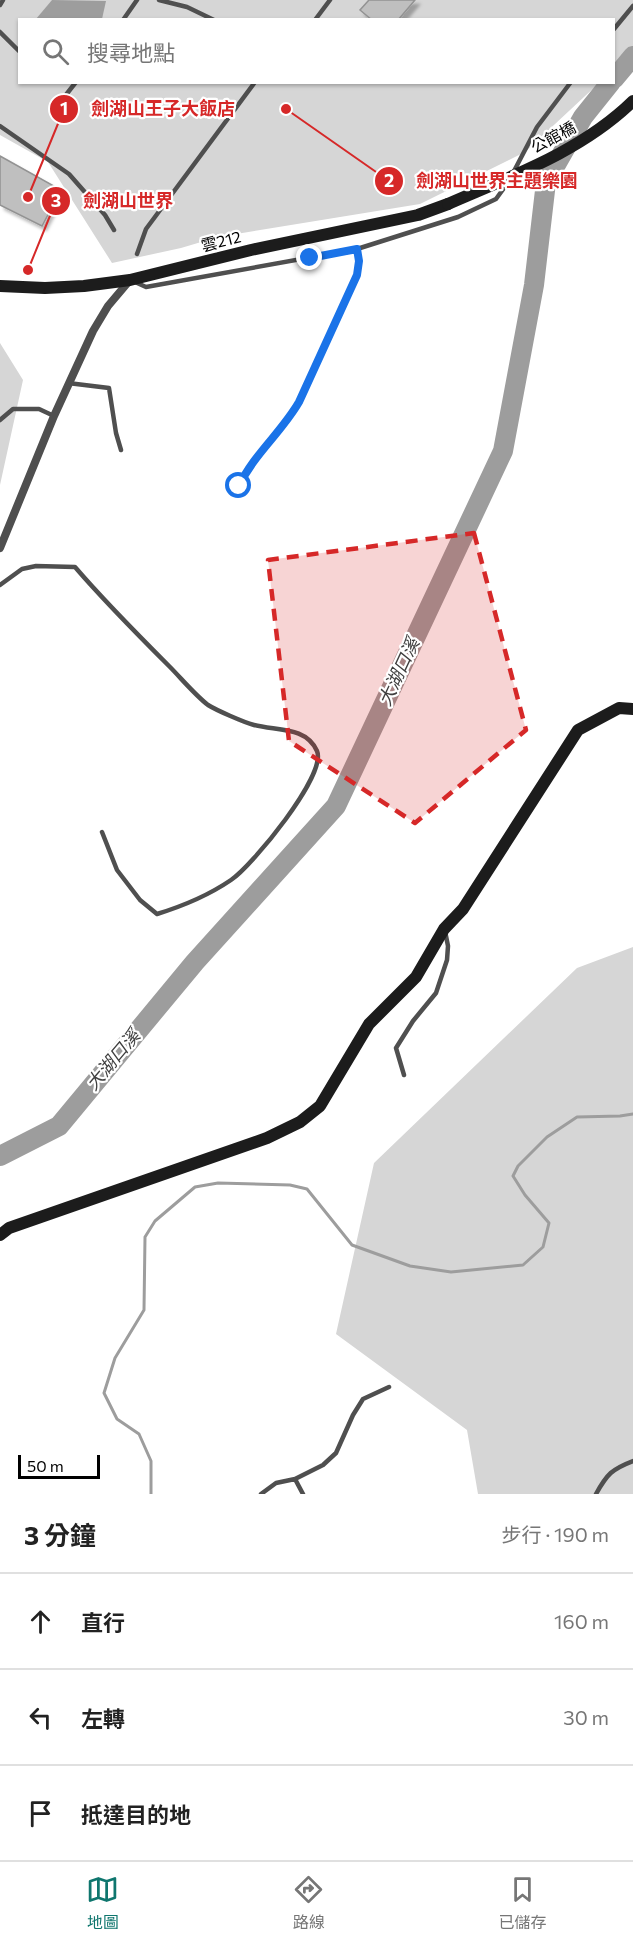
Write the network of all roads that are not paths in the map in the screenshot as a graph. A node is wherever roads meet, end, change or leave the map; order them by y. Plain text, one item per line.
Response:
1 (3, 0) edge
2 (137, 0) edge
3 (159, 0) edge
4 (330, 0) edge
5 (0, 5) edge
6 (633, 6) edge
7 (124, 18) edge
8 (210, 18) edge
9 (316, 18) edge
10 (615, 28) edge
11 (0, 32) edge
12 (18, 50) edge
13 (74, 84) edge
14 (254, 84) edge
15 (569, 84) edge
16 (633, 101) edge
17 (58, 105) dead end
18 (0, 126) edge
19 (448, 204) joint
20 (114, 230) dead end
21 (357, 249) junction
22 (137, 254) dead end
23 (130, 280) junction
24 (0, 286) edge
25 (68, 383) junction
26 (54, 416) junction
27 (0, 420) edge
28 (121, 450) dead end
29 (239, 486) dead end
30 (0, 548) edge
31 (0, 585) edge
32 (633, 709) edge
33 (102, 832) dead end
34 (444, 929) junction
35 (404, 1075) dead end
36 (0, 1235) edge
37 (389, 1387) dead end
38 (633, 1461) edge
39 (295, 1479) junction
40 (261, 1494) edge
41 (303, 1494) edge
42 (596, 1494) edge

1 - 5 lane
2 - 7 lane
3 - 8 lane
4 - 9 lane
6 - 10 lane
11 - 12 lane
13 - 17 lane
14 - 22 lane
15 - 21 lane
16 - 19 street, 公館橋 / 雲212, bridge
18 - 20 lane
19 - 23 street, 雲212 / 雲212
21 - 23 lane
21 - 29 lane
23 - 24 street, 雲212 / 雲212
23 - 25 street
25 - 26 street
25 - 28 lane
26 - 27 lane
26 - 30 street
31 - 33 lane
32 - 34 street
34 - 35 lane
34 - 36 street
37 - 39 lane
38 - 42 lane
39 - 40 lane
39 - 41 lane

